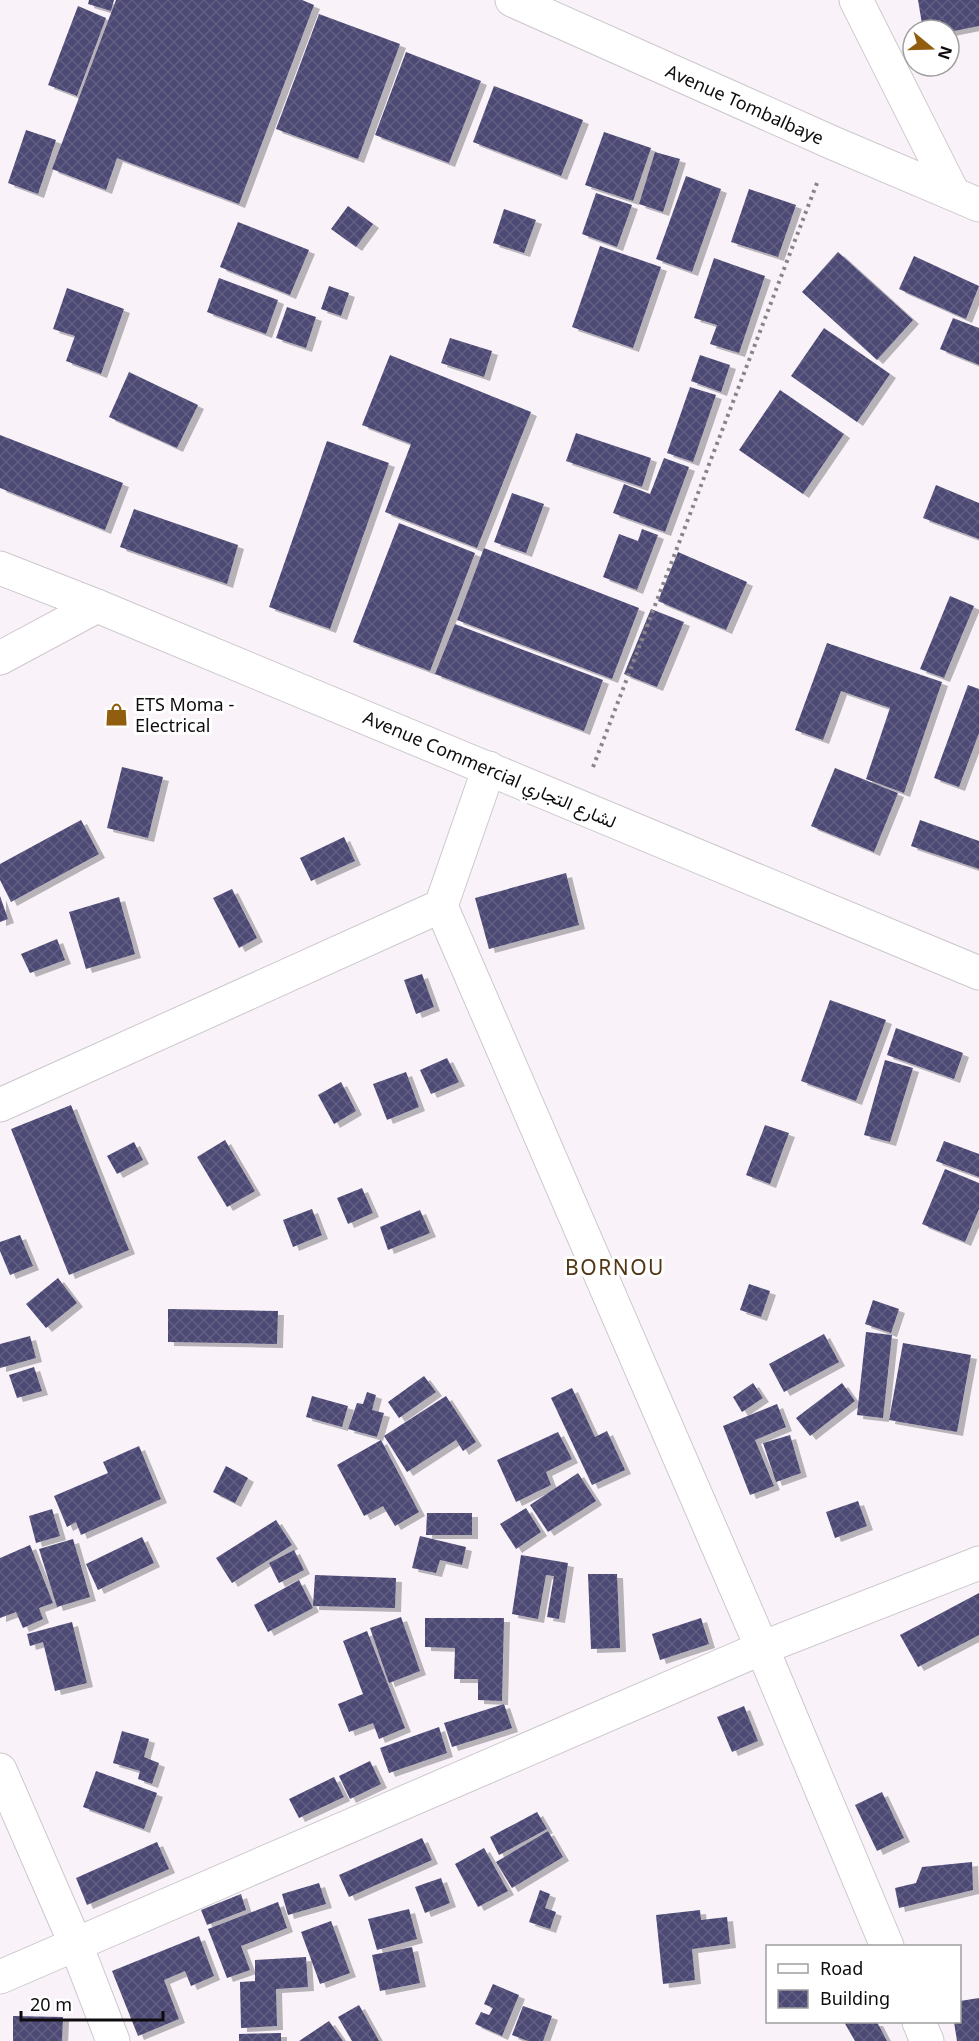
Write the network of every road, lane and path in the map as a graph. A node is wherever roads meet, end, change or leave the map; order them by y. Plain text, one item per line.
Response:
1 (512, 0) edge
2 (856, 0) edge
3 (833, 143) junction
4 (966, 199) edge
5 (0, 568) edge
6 (97, 606) junction
7 (0, 658) edge
8 (489, 768) junction
9 (578, 807) junction
10 (441, 906) junction
11 (979, 972) edge
12 (0, 1105) edge
13 (979, 1563) edge
14 (762, 1648) junction
15 (0, 1770) edge
16 (886, 1945) edge
17 (76, 1946) junction
18 (0, 1977) edge
19 (919, 2023) edge
20 (113, 2041) edge
21 (927, 2041) edge

1 - 3 street, Avenue Tombalbaye
2 - 4 street
3 - 4 street, Avenue Tombalbaye
3 - 9 path
5 - 6 street, Avenue Commercial لشارع التجاري
6 - 7 street
6 - 8 street, Avenue Commercial لشارع التجاري
8 - 9 street, Avenue Commercial لشارع التجاري
8 - 10 street
9 - 11 street, Avenue Commercial لشارع التجاري
10 - 12 street
10 - 14 street
13 - 14 street
14 - 16 street
14 - 17 street
15 - 17 street
17 - 18 street
17 - 20 street
19 - 21 street

